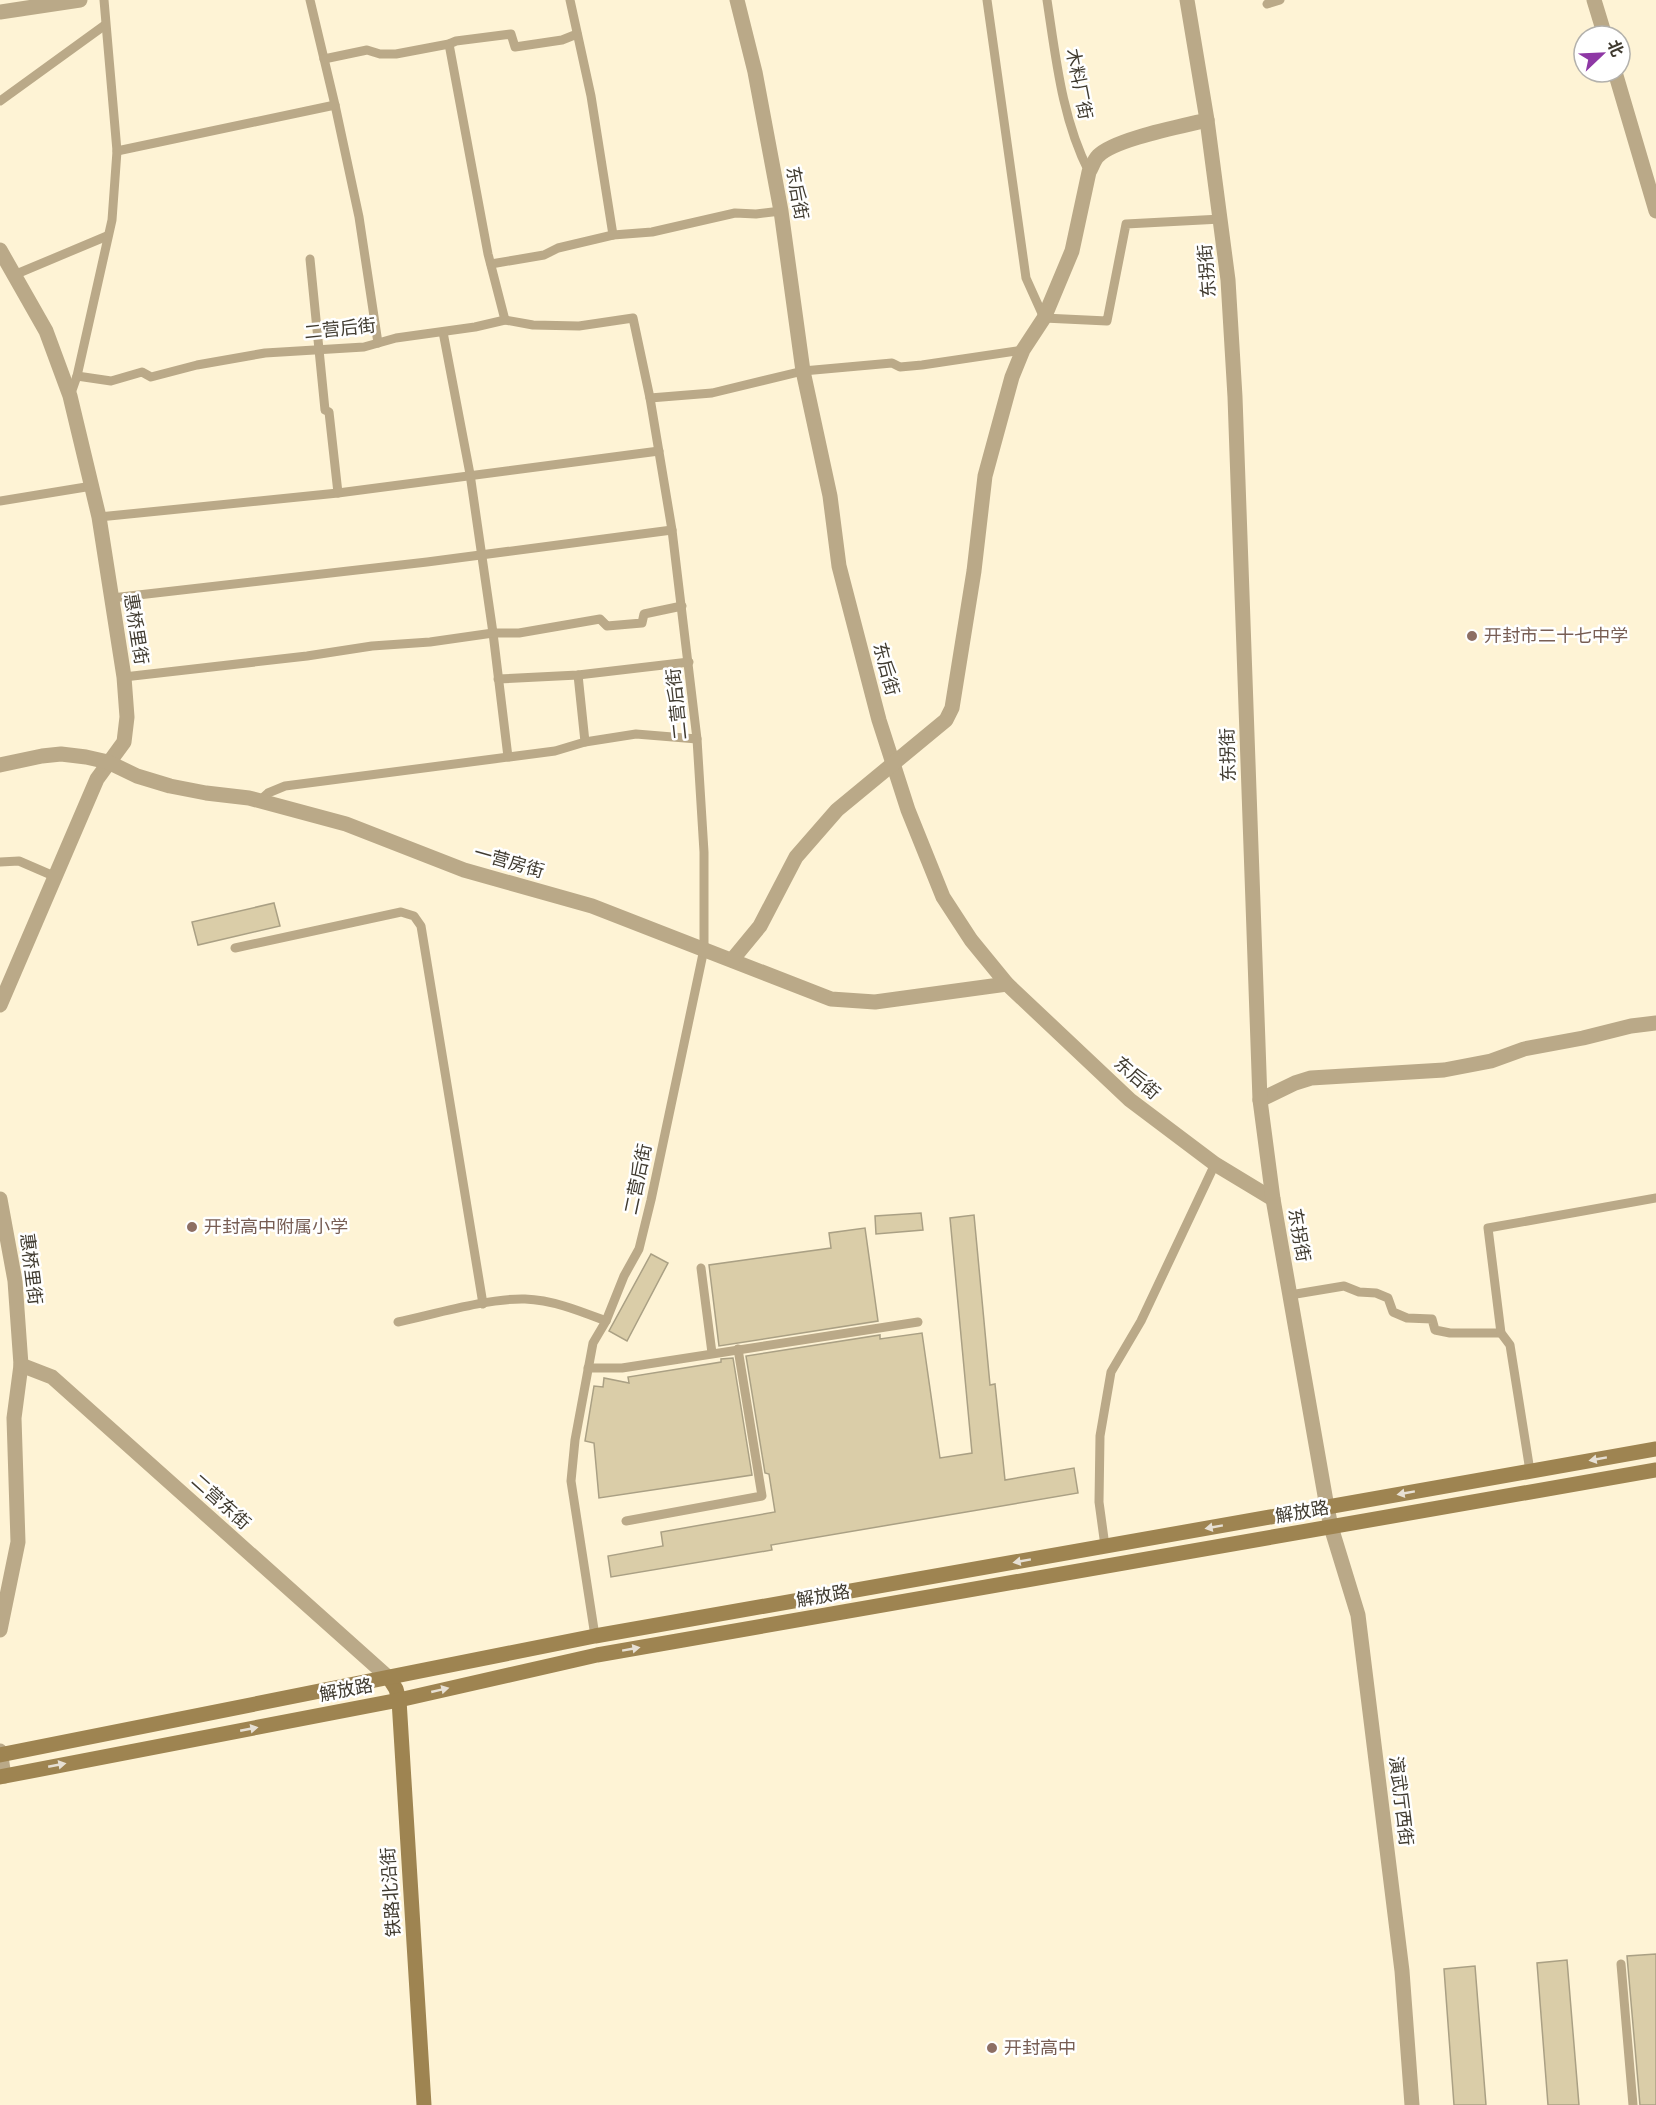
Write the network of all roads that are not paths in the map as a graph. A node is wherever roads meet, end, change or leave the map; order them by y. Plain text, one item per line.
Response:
1 (80, 0) edge
2 (104, 0) edge
3 (310, 0) edge
4 (570, 0) edge
5 (737, 0) edge
6 (987, 0) edge
7 (1047, 0) edge
8 (1187, 0) edge
9 (1280, 0) edge
10 (1594, 0) edge
11 (1267, 4) dead end
12 (0, 12) edge
13 (1601, 24) edge
14 (105, 25) junction
15 (577, 34) junction
16 (449, 44) junction
17 (324, 59) junction
18 (1619, 84) edge
19 (0, 101) edge
20 (335, 105) junction
21 (1207, 120) junction
22 (117, 151) junction
23 (1089, 172) junction
24 (781, 211) junction
25 (1656, 211) edge
26 (1221, 219) junction
27 (613, 235) junction
28 (107, 236) junction
29 (0, 250) edge
30 (310, 259) dead end
31 (491, 264) junction
32 (14, 275) junction
33 (1044, 318) junction
34 (505, 320) junction
35 (443, 332) junction
36 (378, 343) junction
37 (320, 349) junction
38 (1023, 350) junction
39 (803, 371) junction
40 (77, 376) junction
41 (70, 396) junction
42 (650, 398) junction
43 (659, 451) junction
44 (470, 474) junction
45 (92, 486) junction
46 (338, 493) junction
47 (0, 501) edge
48 (99, 517) junction
49 (672, 530) junction
50 (482, 554) junction
51 (112, 598) junction
52 (682, 606) junction
53 (493, 633) junction
54 (689, 662) junction
55 (578, 675) junction
56 (124, 676) junction
57 (498, 679) junction
58 (697, 739) junction
59 (585, 742) junction
60 (508, 757) junction
61 (108, 762) junction
62 (893, 763) junction
63 (0, 765) edge
64 (259, 801) junction
65 (0, 862) edge
66 (56, 877) junction
67 (235, 948) dead end
68 (704, 949) junction
69 (732, 960) junction
70 (1007, 984) junction
71 (0, 1005) edge
72 (1656, 1023) edge
73 (1260, 1100) junction
74 (1215, 1164) junction
75 (1656, 1198) edge
76 (0, 1199) edge
77 (1273, 1199) junction
78 (700, 1268) dead end
79 (1290, 1295) junction
80 (483, 1304) junction
81 (606, 1321) junction
82 (398, 1322) dead end
83 (918, 1322) dead end
84 (1501, 1333) junction
85 (738, 1349) junction
86 (712, 1353) junction
87 (21, 1365) junction
88 (588, 1368) junction
89 (1656, 1449) edge
90 (1656, 1470) edge
91 (1530, 1471) junction
92 (1327, 1507) junction
93 (626, 1521) dead end
94 (1331, 1527) junction
95 (1105, 1546) junction
96 (0, 1630) edge
97 (596, 1636) junction
98 (389, 1678) junction
99 (399, 1700) junction
100 (0, 1753) edge
101 (2, 1776) edge
102 (1621, 1964) dead end
103 (424, 2105) edge
104 (1412, 2105) edge
105 (1633, 2105) edge

1 - 12 street
2 - 14 lane
3 - 17 lane
4 - 15 lane
5 - 24 street, 东后街
6 - 33 lane
7 - 23 lane, 木料厂街
8 - 21 street, 东拐街
9 - 11 lane
10 - 13 street
14 - 19 lane
14 - 22 lane
15 - 16 lane
15 - 27 lane
16 - 17 lane
16 - 31 lane
17 - 20 lane
18 - 25 street
20 - 22 lane
20 - 36 lane
21 - 23 street
21 - 26 street, 东拐街
22 - 28 lane
23 - 33 street
24 - 27 lane
24 - 39 street, 东后街
26 - 33 lane
26 - 73 street, 东拐街
27 - 31 lane
28 - 32 lane
28 - 40 lane
29 - 32 street, 惠桥里街
30 - 37 lane
31 - 34 lane
32 - 41 street, 惠桥里街
33 - 38 street
34 - 35 lane, 二营后街
34 - 42 lane, 二营后街
35 - 36 lane, 二营后街
35 - 44 lane
36 - 37 lane, 二营后街
37 - 40 lane, 二营后街
37 - 46 lane
38 - 39 lane
38 - 62 street
39 - 42 lane
39 - 62 street, 东后街
40 - 41 lane
41 - 45 street, 惠桥里街
42 - 43 lane, 二营后街
43 - 44 lane
43 - 49 lane, 二营后街
44 - 46 lane
44 - 50 lane
45 - 47 lane
45 - 48 street, 惠桥里街
46 - 48 lane
48 - 51 street, 惠桥里街
49 - 50 lane
49 - 52 lane, 二营后街
50 - 51 lane
50 - 53 lane
51 - 56 street, 惠桥里街
52 - 53 lane
52 - 54 lane, 二营后街
53 - 56 lane
53 - 57 lane
54 - 55 lane
54 - 58 lane, 二营后街
55 - 57 lane
55 - 59 lane
56 - 61 street, 惠桥里街
57 - 60 lane
58 - 59 lane
58 - 68 lane, 二营后街
59 - 60 lane
60 - 64 lane
61 - 63 street, 一营房街
61 - 64 street, 一营房街
61 - 66 street, 惠桥里街
62 - 69 street
62 - 70 street, 东后街
64 - 68 street, 一营房街
65 - 66 lane
66 - 71 street, 惠桥里街
67 - 80 lane
68 - 69 street, 一营房街
68 - 81 lane, 二营后街
69 - 70 street, 一营房街
70 - 74 street, 东后街
72 - 73 street
73 - 77 street, 东拐街
74 - 77 street, 东后街
74 - 95 lane
75 - 84 lane
76 - 87 street, 惠桥里街
77 - 79 street, 东拐街
78 - 86 lane
79 - 84 lane
79 - 92 street, 东拐街
80 - 81 lane
80 - 82 lane
81 - 88 lane, 二营后街
83 - 85 lane
84 - 91 lane
85 - 86 lane
85 - 93 lane
86 - 88 lane
87 - 96 street, 惠桥里街
87 - 98 street, 二营东街
88 - 97 lane, 二营后街
89 -> 91 main road, 解放路
90 - 94 main road, 解放路
91 -> 92 main road, 解放路
92 - 94 street, 演武厅西街
92 -> 95 main road, 解放路
99 -> 94 main road, 解放路
94 - 104 street, 演武厅西街
95 -> 97 main road, 解放路
97 - 98 main road, 解放路
98 - 99 main road, 铁路北沿街
98 - 100 main road, 解放路
101 -> 99 main road, 解放路
99 - 103 main road, 铁路北沿街
100 - 101 street
102 - 105 lane

